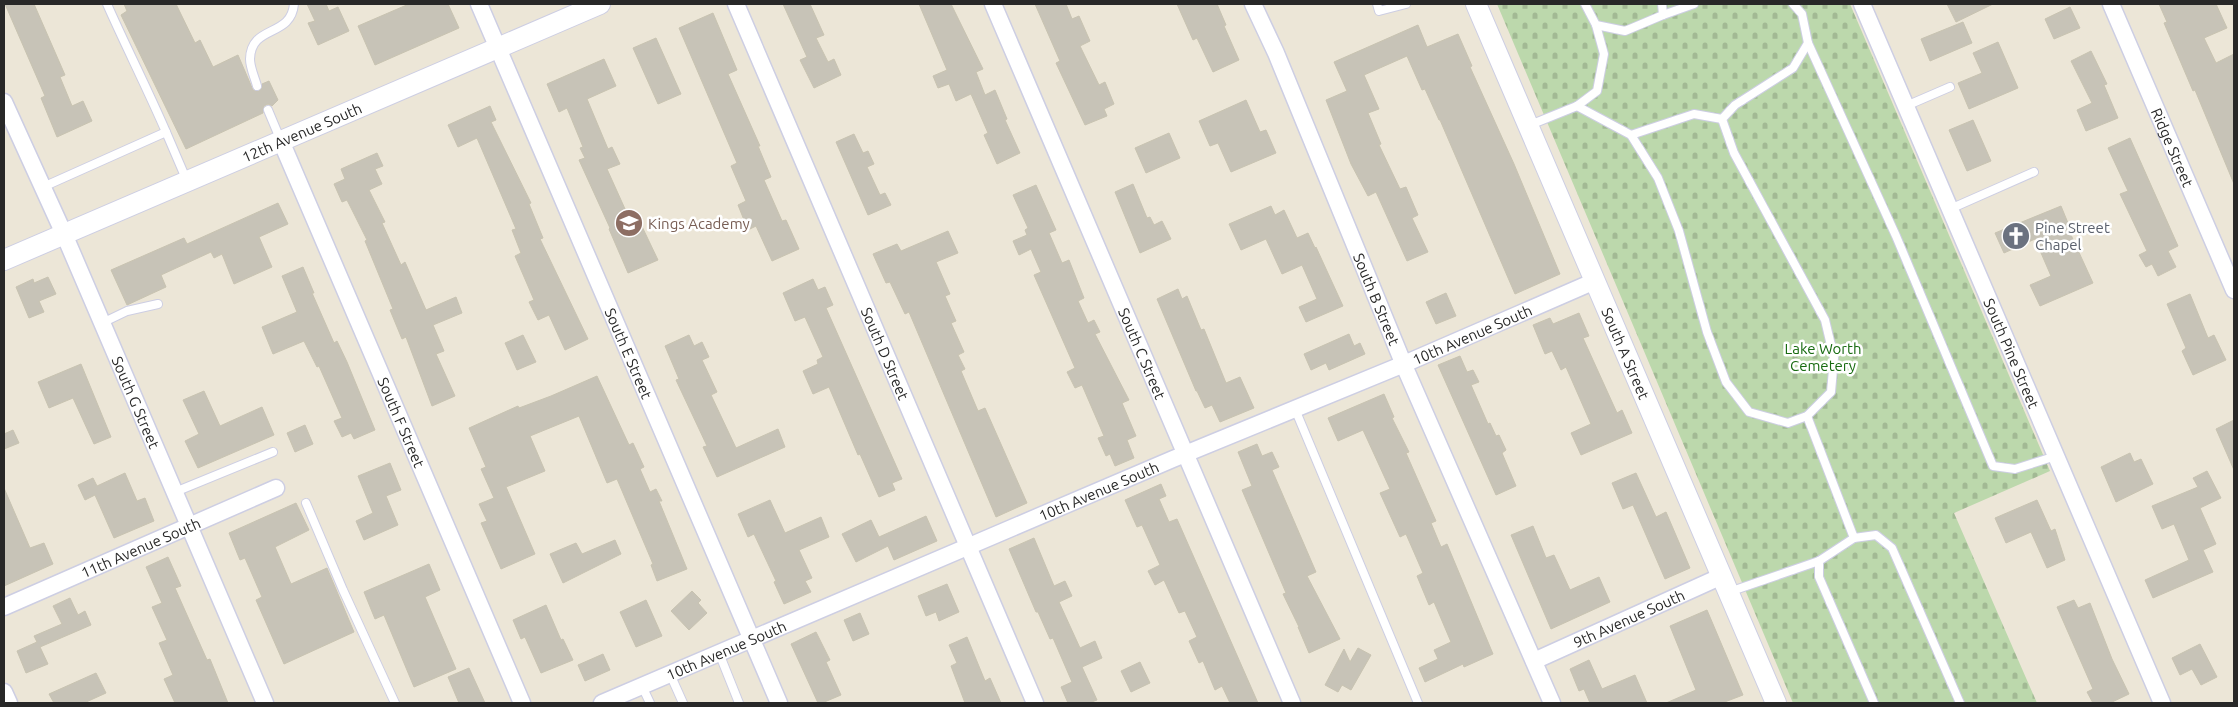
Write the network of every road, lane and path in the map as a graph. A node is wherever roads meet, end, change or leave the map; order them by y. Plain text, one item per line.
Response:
1 (107, 4) edge
2 (294, 4) edge
3 (479, 4) edge
4 (600, 4) edge
5 (736, 4) edge
6 (993, 4) edge
7 (1253, 4) edge
8 (1377, 4) edge
9 (1406, 4) edge
10 (1476, 4) edge
11 (1585, 4) edge
12 (1662, 4) edge
13 (1694, 4) edge
14 (1793, 4) edge
15 (2111, 4) edge
16 (1868, 6) edge
17 (1663, 14) junction
18 (1596, 25) junction
19 (1808, 43) junction
20 (498, 48) junction
21 (257, 86) dead end
22 (1950, 87) dead end
23 (4, 102) edge
24 (1577, 106) junction
25 (1906, 106) junction
26 (268, 110) dead end
27 (1722, 119) junction
28 (1529, 125) junction
29 (166, 132) junction
30 (1631, 135) junction
31 (281, 141) junction
32 (2034, 172) dead end
33 (186, 182) junction
34 (43, 187) junction
35 (1950, 209) junction
36 (64, 234) junction
37 (4, 260) edge
38 (1596, 281) junction
39 (2234, 290) edge
40 (158, 304) dead end
41 (102, 322) junction
42 (1404, 364) junction
43 (1295, 409) junction
44 (1807, 416) junction
45 (273, 452) dead end
46 (1185, 454) junction
47 (2056, 456) junction
48 (276, 488) dead end
49 (175, 492) junction
50 (306, 503) dead end
51 (190, 527) junction
52 (1854, 538) junction
53 (968, 546) junction
54 (1819, 561) junction
55 (1725, 584) junction
56 (4, 607) edge
57 (751, 639) junction
58 (718, 653) junction
59 (1534, 661) junction
60 (670, 674) junction
61 (642, 686) junction
62 (4, 692) edge
63 (9, 703) edge
64 (265, 703) edge
65 (395, 703) edge
66 (522, 703) edge
67 (602, 703) edge
68 (650, 703) edge
69 (683, 703) edge
70 (739, 703) edge
71 (779, 703) edge
72 (1035, 703) edge
73 (1292, 703) edge
74 (1418, 703) edge
75 (1552, 703) edge
76 (1776, 703) edge
77 (1874, 703) edge
78 (1960, 703) edge
79 (2162, 703) edge

1 - 29 lane
2 - 21 lane
3 - 20 street, South E Street
4 - 20 street, 12th Avenue South
5 - 53 street, South D Street
6 - 46 street, South C Street
7 - 42 street, South B Street
8 - 9 lane
10 - 28 street, South A Street
11 - 18 lane
12 - 17 lane
13 - 17 lane
14 - 19 lane
15 - 39 street, Ridge Street
16 - 25 street, South Pine Street
17 - 18 lane
18 - 24 lane
19 - 27 lane
19 - 47 lane
20 - 31 street, 12th Avenue South
20 - 57 street, South E Street
22 - 25 lane
23 - 34 street, South G Street
24 - 28 lane
24 - 30 lane
25 - 35 street, South Pine Street
26 - 31 lane
27 - 30 lane
27 - 44 lane
28 - 38 street, South A Street
29 - 33 lane
29 - 34 lane
30 - 44 lane
31 - 33 street, 12th Avenue South
31 - 66 street, South F Street
32 - 35 lane
33 - 36 street, 12th Avenue South
34 - 36 street, South G Street
35 - 47 street, South Pine Street
36 - 37 street, 12th Avenue South
36 - 41 street, South G Street
38 - 42 street, 10th Avenue South
38 - 55 street, South A Street
40 - 41 lane
41 - 49 street, South G Street
42 - 43 street, 10th Avenue South
42 - 59 street, South B Street
43 - 46 street, 10th Avenue South
43 - 74 lane
44 - 52 lane
45 - 49 lane
46 - 53 street, 10th Avenue South
46 - 73 street, South C Street
47 - 79 street, South Pine Street
48 - 51 street, 11th Avenue South
49 - 51 street, South G Street
50 - 65 lane
51 - 56 street, 11th Avenue South
51 - 64 street, South G Street
52 - 54 lane
52 - 78 lane
53 - 57 street, 10th Avenue South
53 - 72 street, South D Street
54 - 55 lane
54 - 77 lane
55 - 59 street, 9th Avenue South
55 - 76 street, South A Street
57 - 58 street, 10th Avenue South
57 - 71 street, South E Street
58 - 60 street, 10th Avenue South
58 - 70 lane
59 - 75 street, South B Street
60 - 61 street, 10th Avenue South
60 - 69 lane
61 - 67 street, 10th Avenue South
61 - 68 lane
62 - 63 street

